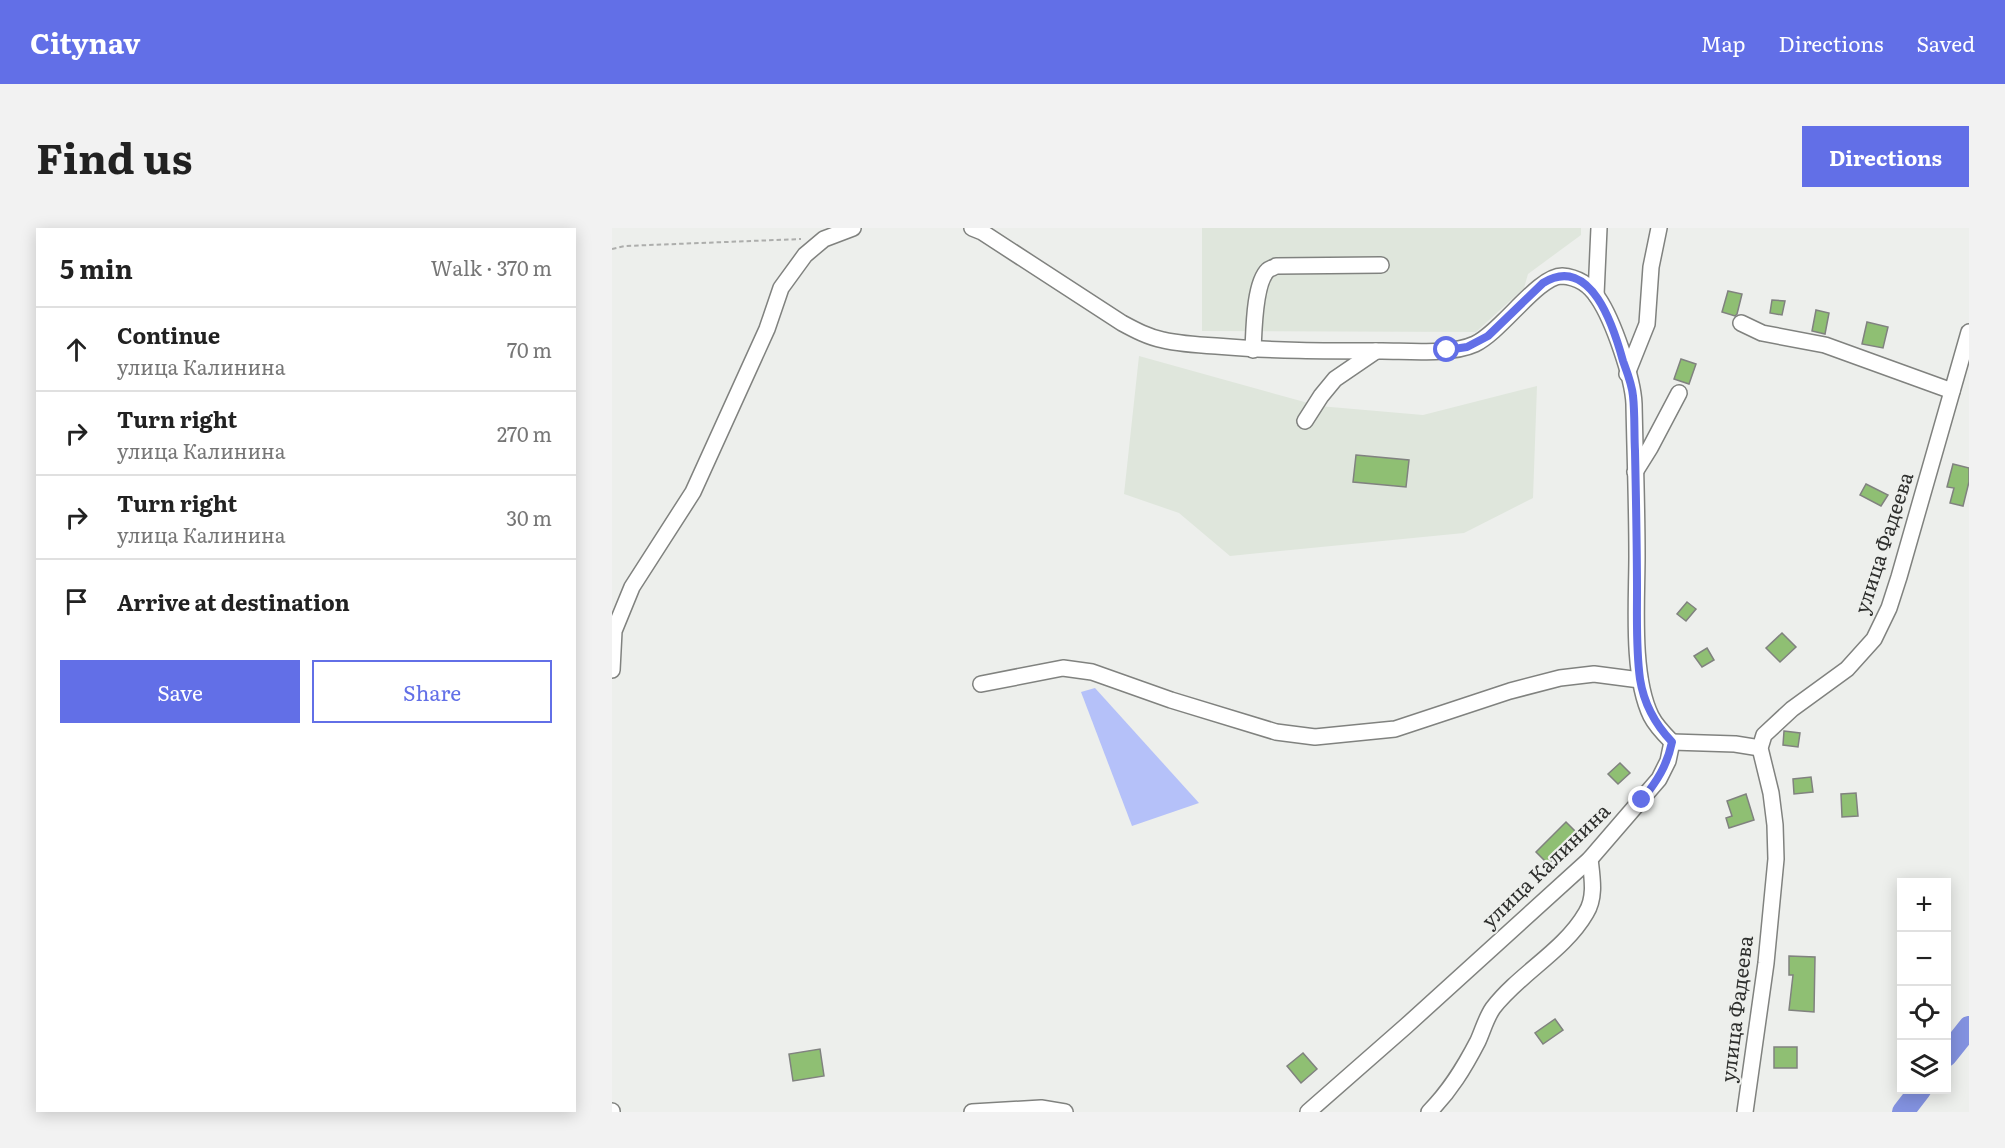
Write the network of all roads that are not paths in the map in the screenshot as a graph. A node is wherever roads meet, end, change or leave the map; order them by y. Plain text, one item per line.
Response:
1 (852, 228) edge
2 (972, 228) edge
3 (1599, 228) edge
4 (1659, 228) edge
5 (1381, 266) dead end
6 (1596, 295) junction
7 (1741, 323) dead end
8 (1969, 332) edge
9 (1253, 350) junction
10 (1376, 351) junction
11 (1627, 374) junction
12 (1952, 391) junction
13 (1679, 393) dead end
14 (1305, 421) dead end
15 (1635, 472) junction
16 (612, 670) edge
17 (1640, 680) junction
18 (981, 684) dead end
19 (1672, 742) junction
20 (1760, 748) junction
21 (1590, 859) junction
22 (972, 1112) edge
23 (1065, 1112) edge
24 (1308, 1112) edge
25 (1429, 1112) edge
26 (1745, 1112) edge

1 - 16 street
2 - 9 street
3 - 6 street
4 - 11 street
5 - 9 street
6 - 10 street
6 - 11 street
7 - 12 street
8 - 12 street, улица Фадеева
9 - 10 street
10 - 14 street
11 - 15 street
12 - 20 street, улица Фадеева
13 - 15 street
15 - 17 street
17 - 18 street
17 - 19 street
19 - 20 street
19 - 21 street, улица Калинина
20 - 26 street, улица Фадеева
21 - 24 street, улица Калинина
21 - 25 street
22 - 23 street

